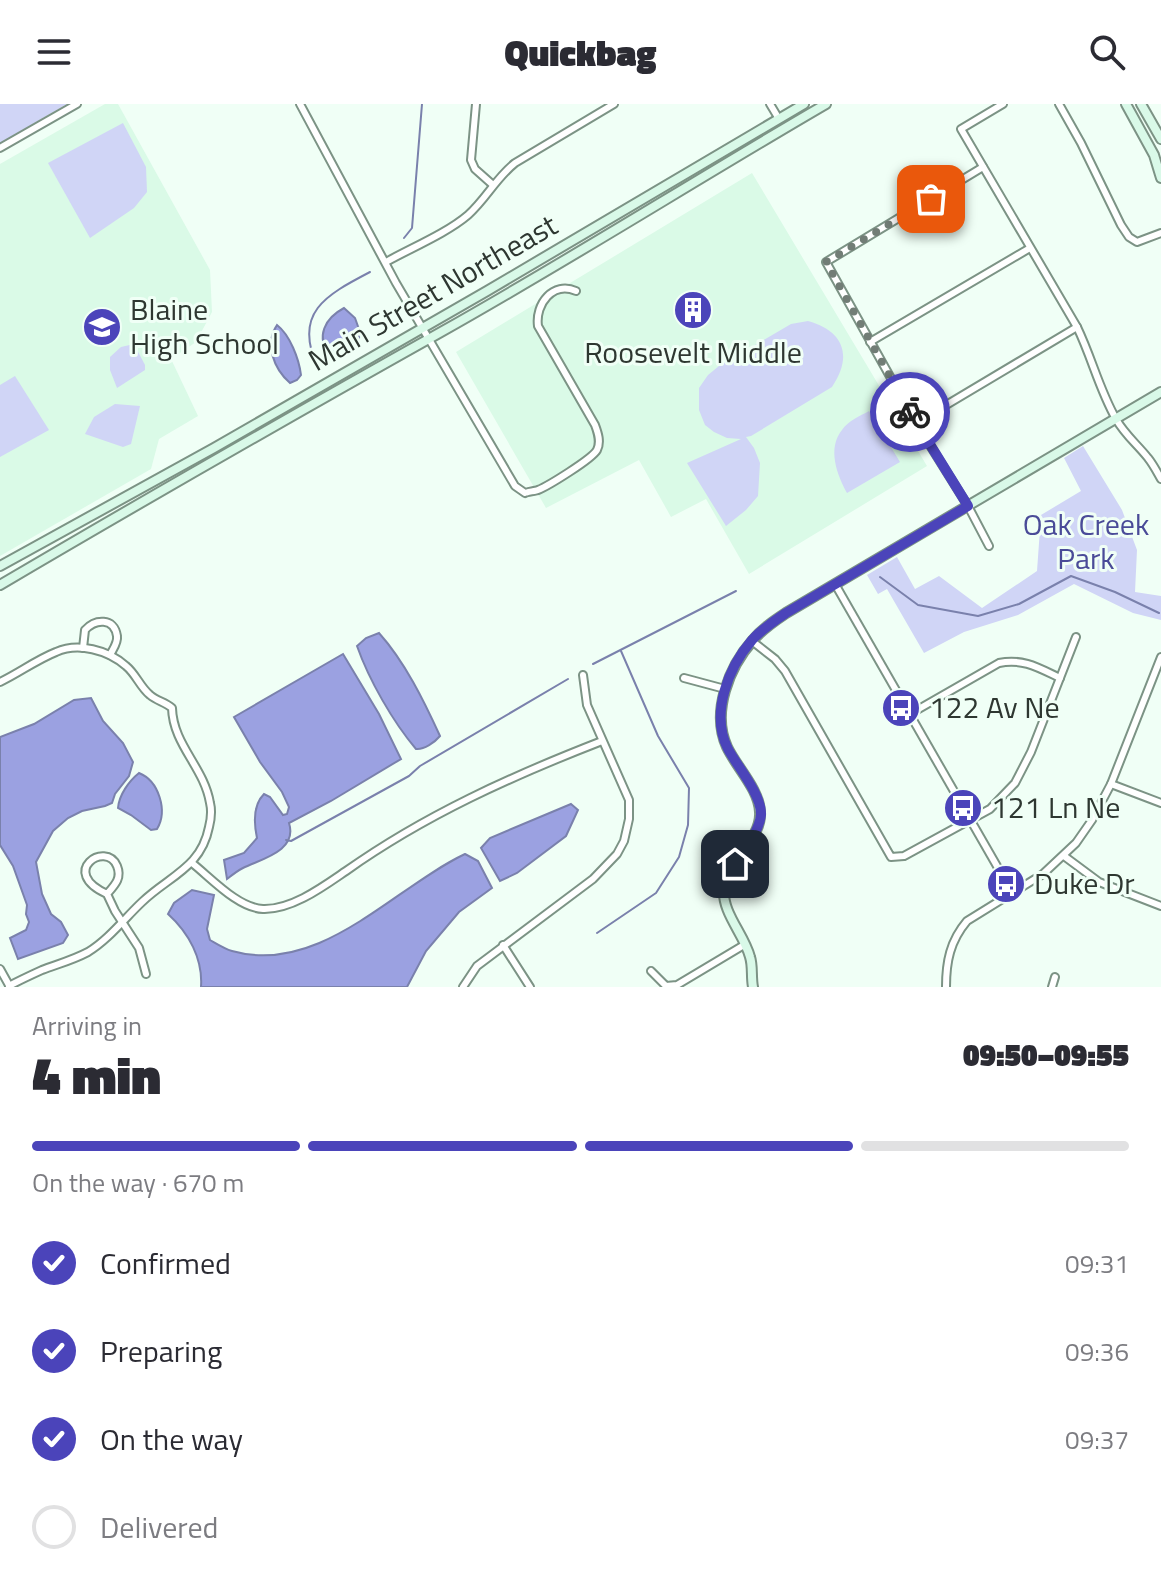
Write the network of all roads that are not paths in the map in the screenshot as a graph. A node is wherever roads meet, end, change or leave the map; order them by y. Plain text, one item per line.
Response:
1 (77, 104) edge
2 (300, 104) edge
3 (476, 104) edge
4 (614, 104) edge
5 (770, 104) edge
6 (804, 104) edge
7 (826, 104) edge
8 (1003, 104) edge
9 (1059, 104) edge
10 (1126, 104) edge
11 (1141, 104) edge
12 (779, 119) junction
13 (1161, 139) edge
14 (0, 148) edge
15 (983, 167) junction
16 (1161, 178) edge
17 (493, 185) junction
18 (1161, 233) edge
19 (1030, 248) junction
20 (386, 262) junction
21 (576, 291) dead end
22 (1077, 327) junction
23 (423, 328) junction
24 (428, 338) junction
25 (870, 342) junction
26 (1161, 392) edge
27 (1116, 419) junction
28 (916, 423) junction
29 (1161, 479) edge
30 (968, 506) junction
31 (989, 546) dead end
32 (0, 566) edge
33 (835, 584) junction
34 (0, 585) edge
35 (1076, 637) dead end
36 (752, 641) junction
37 (83, 648) junction
38 (110, 655) junction
39 (1161, 657) edge
40 (583, 675) dead end
41 (684, 678) dead end
42 (1060, 678) junction
43 (0, 682) edge
44 (725, 689) junction
45 (910, 714) junction
46 (602, 741) junction
47 (1111, 784) junction
48 (1161, 803) edge
49 (969, 820) junction
50 (1064, 856) junction
51 (192, 863) junction
52 (107, 894) junction
53 (1013, 894) junction
54 (1161, 906) edge
55 (122, 921) junction
56 (503, 945) junction
57 (744, 945) junction
58 (0, 969) edge
59 (651, 971) dead end
60 (146, 974) dead end
61 (1055, 977) dead end
62 (9, 986) edge
63 (463, 987) edge
64 (530, 987) edge
65 (753, 987) edge
66 (946, 987) edge
67 (1052, 987) edge

1 - 14 street
2 - 20 street
3 - 17 street
4 - 17 street
5 - 12 street
6 - 12 main road, Main Street Northeast
7 - 24 main road, Main Street Northeast
8 - 15 street
9 - 18 street
10 - 16 main road
11 - 13 main road
12 - 23 main road, Main Street Northeast
15 - 19 street
15 - 25 street
17 - 20 street
19 - 22 street
19 - 25 street
20 - 23 street
21 - 24 street
22 - 27 street
22 - 28 street
23 - 24 street
23 - 32 main road, Main Street Northeast
24 - 34 main road, Main Street Northeast
25 - 28 street
26 - 27 main road
27 - 29 street
27 - 30 main road
28 - 30 street
30 - 31 street
30 - 33 main road
33 - 36 main road
33 - 45 street
35 - 42 street
36 - 44 main road
36 - 49 street
37 - 38 street
37 - 38 street
37 - 43 street
38 - 51 street
39 - 47 street
40 - 46 street
41 - 44 street
42 - 45 street
42 - 49 street
44 - 57 main road
45 - 49 street
46 - 51 street
46 - 56 street
47 - 48 street
47 - 50 street
49 - 53 street
50 - 53 street
50 - 54 street
51 - 55 street
52 - 52 street
52 - 55 street
53 - 66 street
55 - 60 street
55 - 62 street
56 - 63 street
56 - 64 street
57 - 59 street
57 - 65 main road
58 - 62 street
61 - 67 street

